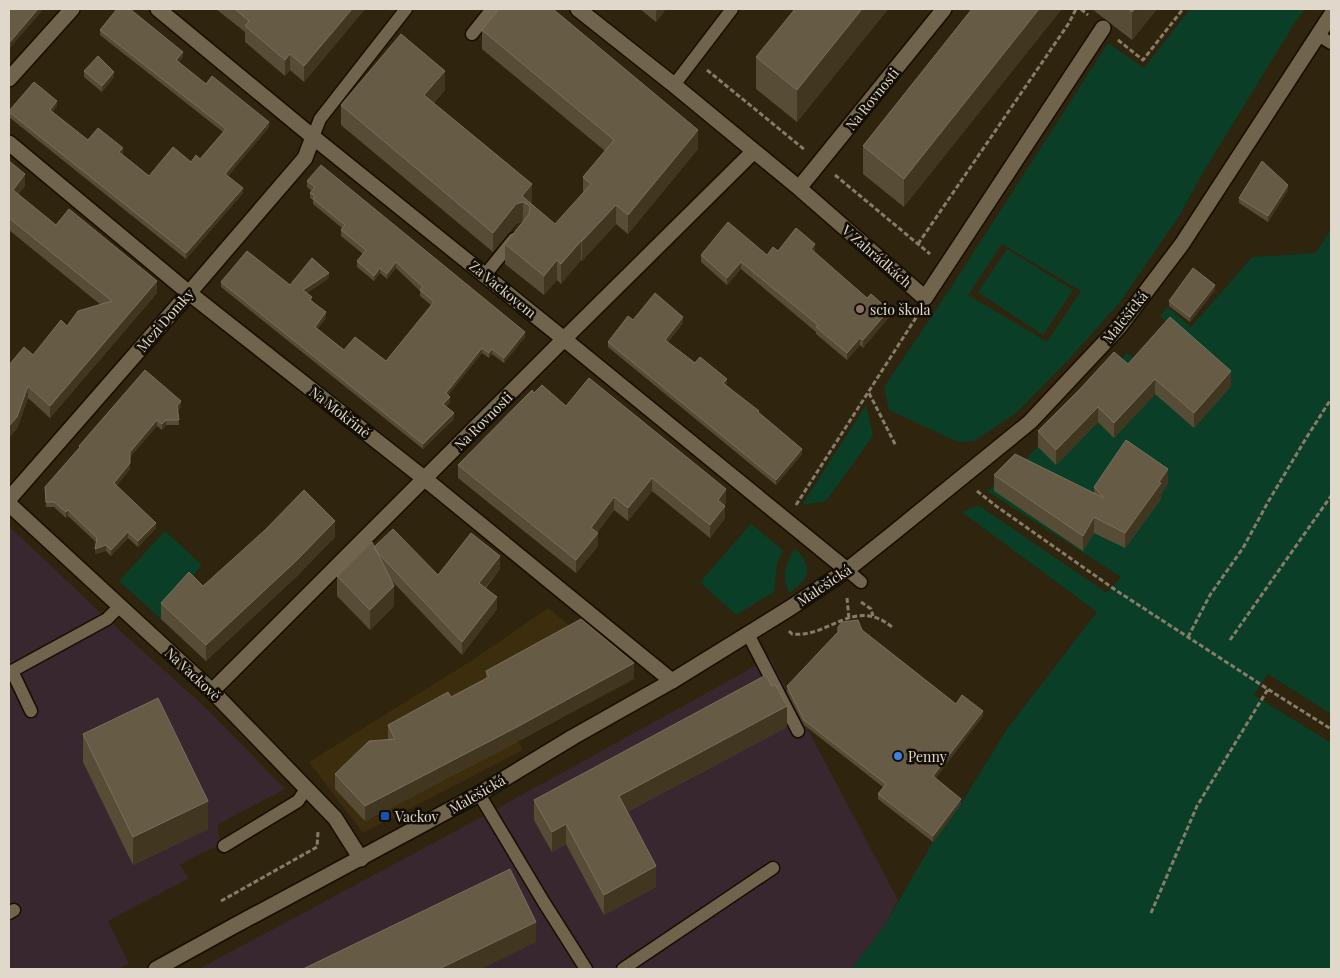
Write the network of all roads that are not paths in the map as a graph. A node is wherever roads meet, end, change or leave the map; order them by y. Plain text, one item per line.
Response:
1 (72, 9) edge
2 (158, 9) edge
3 (406, 9) edge
4 (492, 9) edge
5 (578, 9) edge
6 (732, 9) edge
7 (944, 9) edge
8 (1331, 15) edge
9 (1103, 28) road end
10 (472, 34) dead end
11 (1318, 35) junction
12 (1331, 43) edge
13 (9, 79) edge
14 (674, 84) junction
15 (313, 137) junction
16 (9, 142) edge
17 (754, 152) junction
18 (799, 188) junction
19 (522, 229) edge
20 (485, 275) junction
21 (189, 292) junction
22 (564, 339) junction
23 (425, 479) junction
24 (9, 499) edge
25 (9, 504) edge
26 (847, 570) junction
27 (861, 582) dead end
28 (120, 606) junction
29 (748, 634) junction
30 (672, 681) junction
31 (212, 691) junction
32 (31, 711) dead end
33 (798, 730) dead end
34 (306, 789) junction
35 (480, 794) junction
36 (224, 846) dead end
37 (361, 859) junction
38 (773, 868) dead end
39 (156, 969) edge
40 (586, 969) edge
41 (622, 969) edge

1 - 13 street
2 - 15 street, Za Vackovem
3 - 15 lane
4 - 10 lane
5 - 14 street, V Zahrádkách
6 - 14 lane
7 - 18 street, Na Rovnosti
8 - 11 street, Malešická
9 - 18 street, V Zahrádkách
11 - 12 lane
11 - 26 street, Malešická
14 - 17 street, V Zahrádkách
15 - 20 street, Za Vackovem
15 - 21 street, Mezi Domky
16 - 21 street, Na Mokřině
17 - 18 street, V Zahrádkách
17 - 22 street, Na Rovnosti
19 - 20 lane
20 - 22 street, Za Vackovem
21 - 23 street, Na Mokřině
21 - 24 street, Mezi Domky
22 - 23 street, Na Rovnosti
22 - 26 street, Za Vackovem
23 - 30 street, Na Mokřině
23 - 31 street, Na Rovnosti
25 - 28 street, Na Vackově
26 - 27 lane
26 - 29 street, Malešická
28 - 31 street, Na Vackově
28 - 32 lane
29 - 30 street, Malešická
29 - 33 lane
30 - 35 street, Malešická
31 - 34 street, Na Vackově
34 - 36 lane
34 - 37 street, Na Vackově
35 - 37 street, Malešická
35 - 40 lane
37 - 39 street, Malešická
38 - 41 lane

